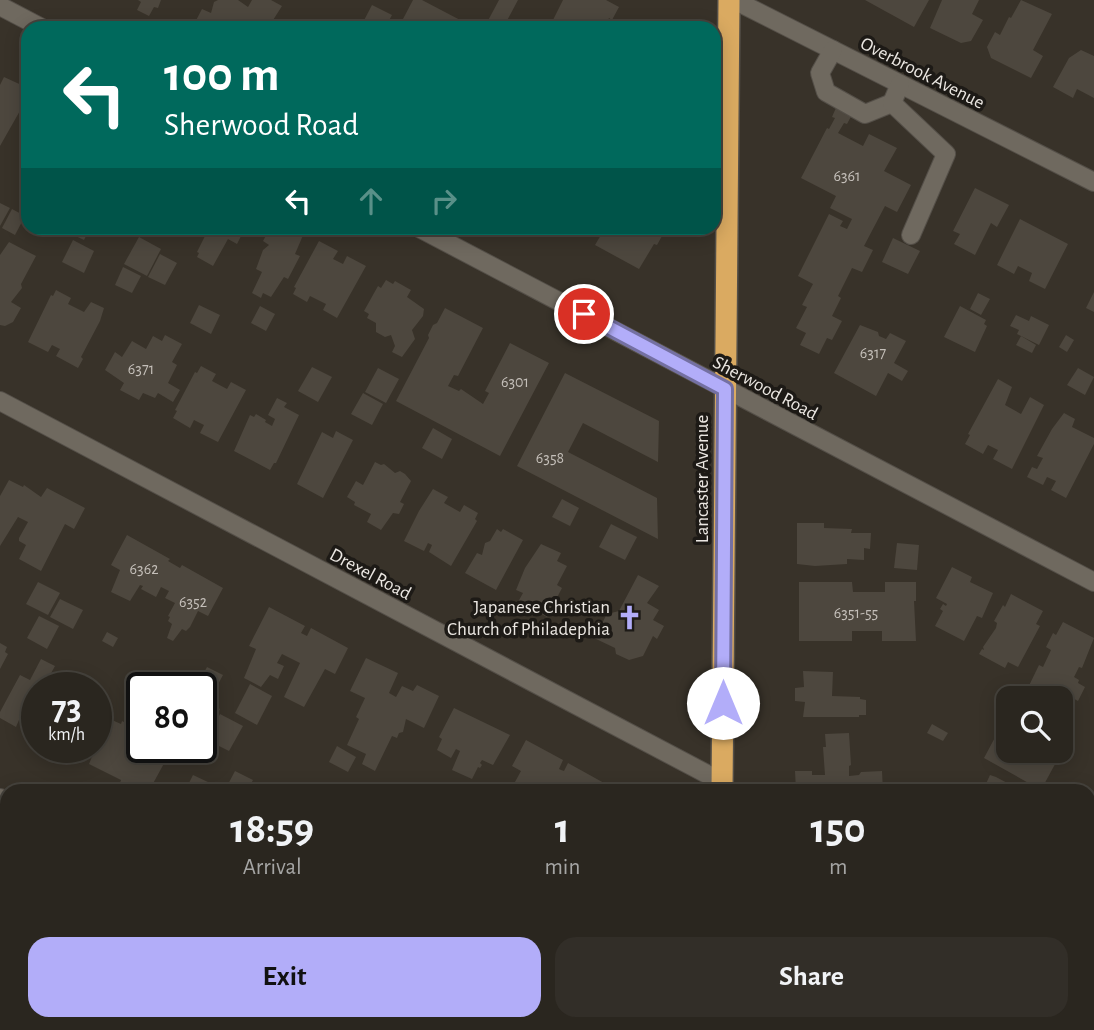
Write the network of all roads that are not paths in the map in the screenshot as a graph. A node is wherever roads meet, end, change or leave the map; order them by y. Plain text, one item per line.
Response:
1 (732, 0) edge
2 (0, 6) edge
3 (29, 21) edge
4 (832, 50) junction
5 (900, 84) junction
6 (892, 103) junction
7 (1094, 182) edge
8 (432, 235) edge
9 (911, 235) dead end
10 (725, 389) junction
11 (0, 401) edge
12 (1094, 582) edge
13 (718, 784) edge
14 (722, 784) edge

1 - 4 street, Overbrook Avenue
1 - 10 highway, Lancaster Avenue
2 - 3 street
4 - 5 street, Overbrook Avenue
4 - 6 street
5 - 6 street
5 - 7 street, Overbrook Avenue
6 - 9 street
8 - 10 street, Sherwood Road
10 - 12 street, Sherwood Road
10 - 14 highway, Lancaster Avenue
11 - 13 street, Drexel Road

